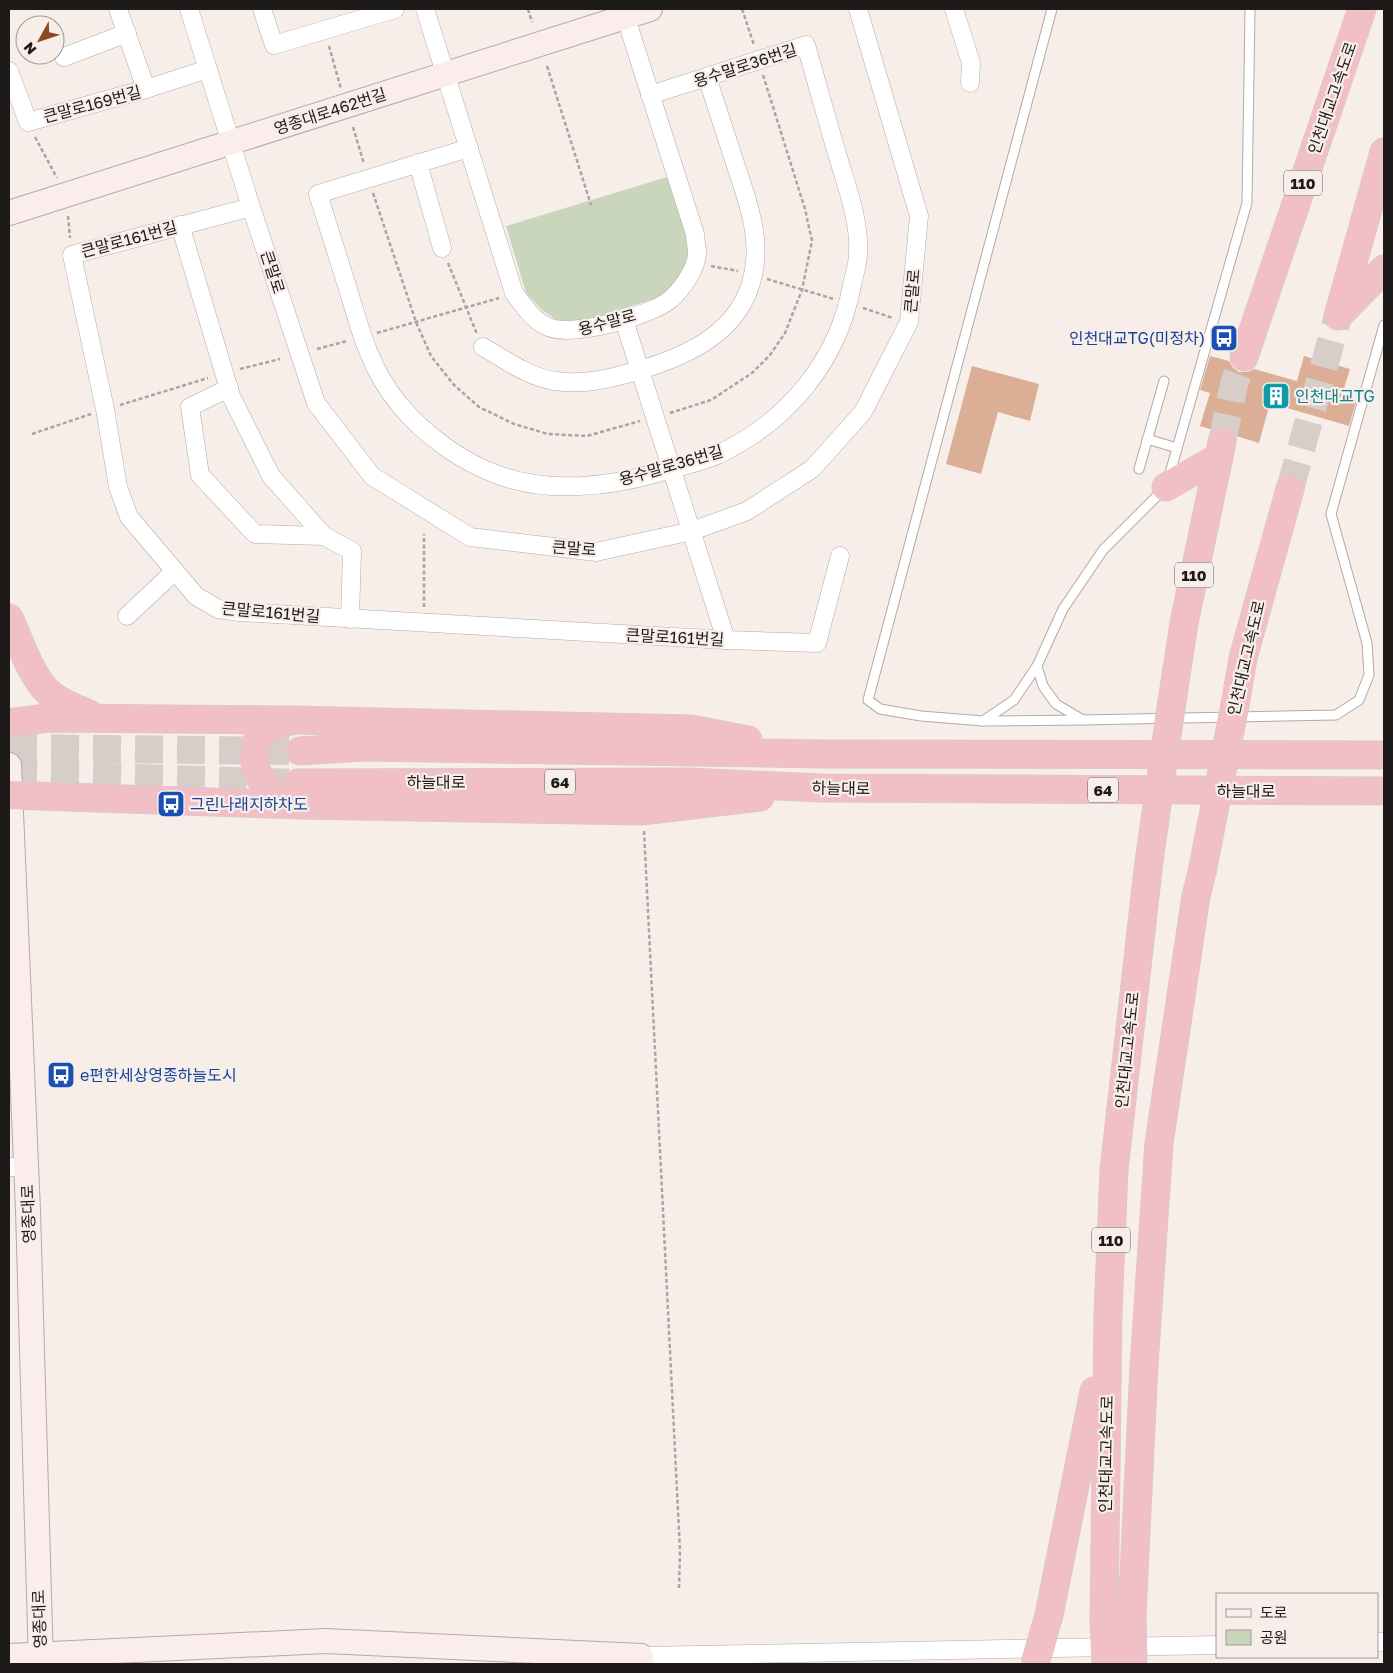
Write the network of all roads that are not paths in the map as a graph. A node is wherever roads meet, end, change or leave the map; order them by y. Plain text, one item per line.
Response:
1 (118, 9) edge
2 (189, 9) edge
3 (262, 9) edge
4 (395, 9) edge
5 (425, 9) edge
6 (650, 9) edge
7 (858, 9) edge
8 (954, 9) edge
9 (1052, 9) edge
10 (1250, 9) edge
11 (1362, 9) edge
12 (367, 13) edge
13 (624, 13) edge
14 (127, 33) junction
15 (65, 57) edge
16 (208, 69) junction
17 (9, 72) edge
18 (446, 74) junction
19 (707, 77) junction
20 (970, 83) dead end
21 (146, 89) junction
22 (650, 95) junction
23 (232, 143) junction
24 (470, 148) junction
25 (1384, 152) edge
26 (418, 163) junction
27 (251, 207) junction
28 (9, 213) edge
29 (180, 225) junction
30 (442, 248) road end
31 (1384, 269) edge
32 (624, 320) junction
33 (1384, 325) edge
34 (483, 347) road end
35 (1244, 357) tunnel mouth
36 (640, 370) junction
37 (227, 381) junction
38 (1164, 381) dead end
39 (1148, 439) junction
40 (1177, 448) junction
41 (672, 469) junction
42 (1139, 469) dead end
43 (1166, 487) junction
44 (1290, 489) tunnel mouth
45 (692, 531) junction
46 (324, 536) junction
47 (840, 556) dead end
48 (175, 571) junction
49 (127, 616) dead end
50 (9, 618) edge
51 (350, 619) junction
52 (726, 640) junction
53 (1038, 666) junction
54 (102, 720) junction
55 (294, 720) junction
56 (1083, 720) junction
57 (983, 721) junction
58 (9, 723) edge
59 (300, 751) tunnel mouth
60 (823, 754) junction
61 (1384, 755) edge
62 (9, 765) edge
63 (1384, 791) edge
64 (299, 794) junction
65 (10, 795) edge
66 (17, 1167) edge
67 (1108, 1313) junction
68 (1216, 1645) edge
69 (9, 1656) edge
70 (41, 1659) edge
71 (641, 1660) edge
72 (1035, 1664) edge
73 (1106, 1664) edge
74 (1133, 1664) edge

1 - 14 street
2 - 16 street, 큰말로
3 - 12 street
4 - 12 street
5 - 18 street, 용수말로
6 - 13 street, 영종대로462번길
7 - 45 street, 큰말로
8 - 20 street
9 - 57 lane
10 - 40 lane
11 - 35 highway, 인천대교고속도로 / 110
13 - 18 street, 영종대로462번길
13 - 22 street, 용수말로
14 - 15 street
14 - 21 street
16 - 21 street, 큰말로169번길
16 - 23 street, 큰말로
17 - 21 street, 큰말로169번길
18 - 23 street, 영종대로462번길
18 - 24 street, 용수말로
19 - 22 street, 용수말로36번길
19 - 36 street
19 - 41 street, 용수말로36번길
22 - 32 street, 용수말로
23 - 27 street, 큰말로
23 - 28 street, 영종대로462번길
24 - 26 street, 용수말로36번길
24 - 32 street, 용수말로
25 - 31 highway
26 - 30 street
26 - 41 street, 용수말로36번길
27 - 29 street, 큰말로161번길
27 - 45 street, 큰말로
29 - 37 street
29 - 48 street, 큰말로161번길
32 - 36 street
33 - 56 lane
34 - 36 street
36 - 41 street
37 - 46 street
37 - 46 street
38 - 39 lane
39 - 40 lane
39 - 42 lane
40 - 43 lane
41 - 45 street
43 - 53 lane
43 - 67 highway, 인천대교고속도로 / 110, bridge
44 - 74 highway, 인천대교고속도로 / 110, bridge
45 - 52 street
46 - 51 street
47 - 52 street, 큰말로161번길
48 - 49 street
48 - 51 street, 큰말로161번길
50 - 54 highway
51 - 52 street, 큰말로161번길
53 - 56 lane
53 - 57 lane
54 - 55 highway
54 - 58 highway
55 - 60 highway
55 - 64 highway
56 - 57 lane
59 - 60 highway, 하늘대로 / 64
60 - 61 highway, 하늘대로 / 64
62 - 65 street, 영종대로
63 - 64 highway, 하늘대로 / 64
64 - 65 highway, 하늘대로
65 - 66 street, 영종대로
66 - 70 street, 영종대로
67 - 72 highway, bridge
67 - 73 highway, 인천대교고속도로 / 110, bridge
68 - 71 street
69 - 70 street
70 - 71 street

